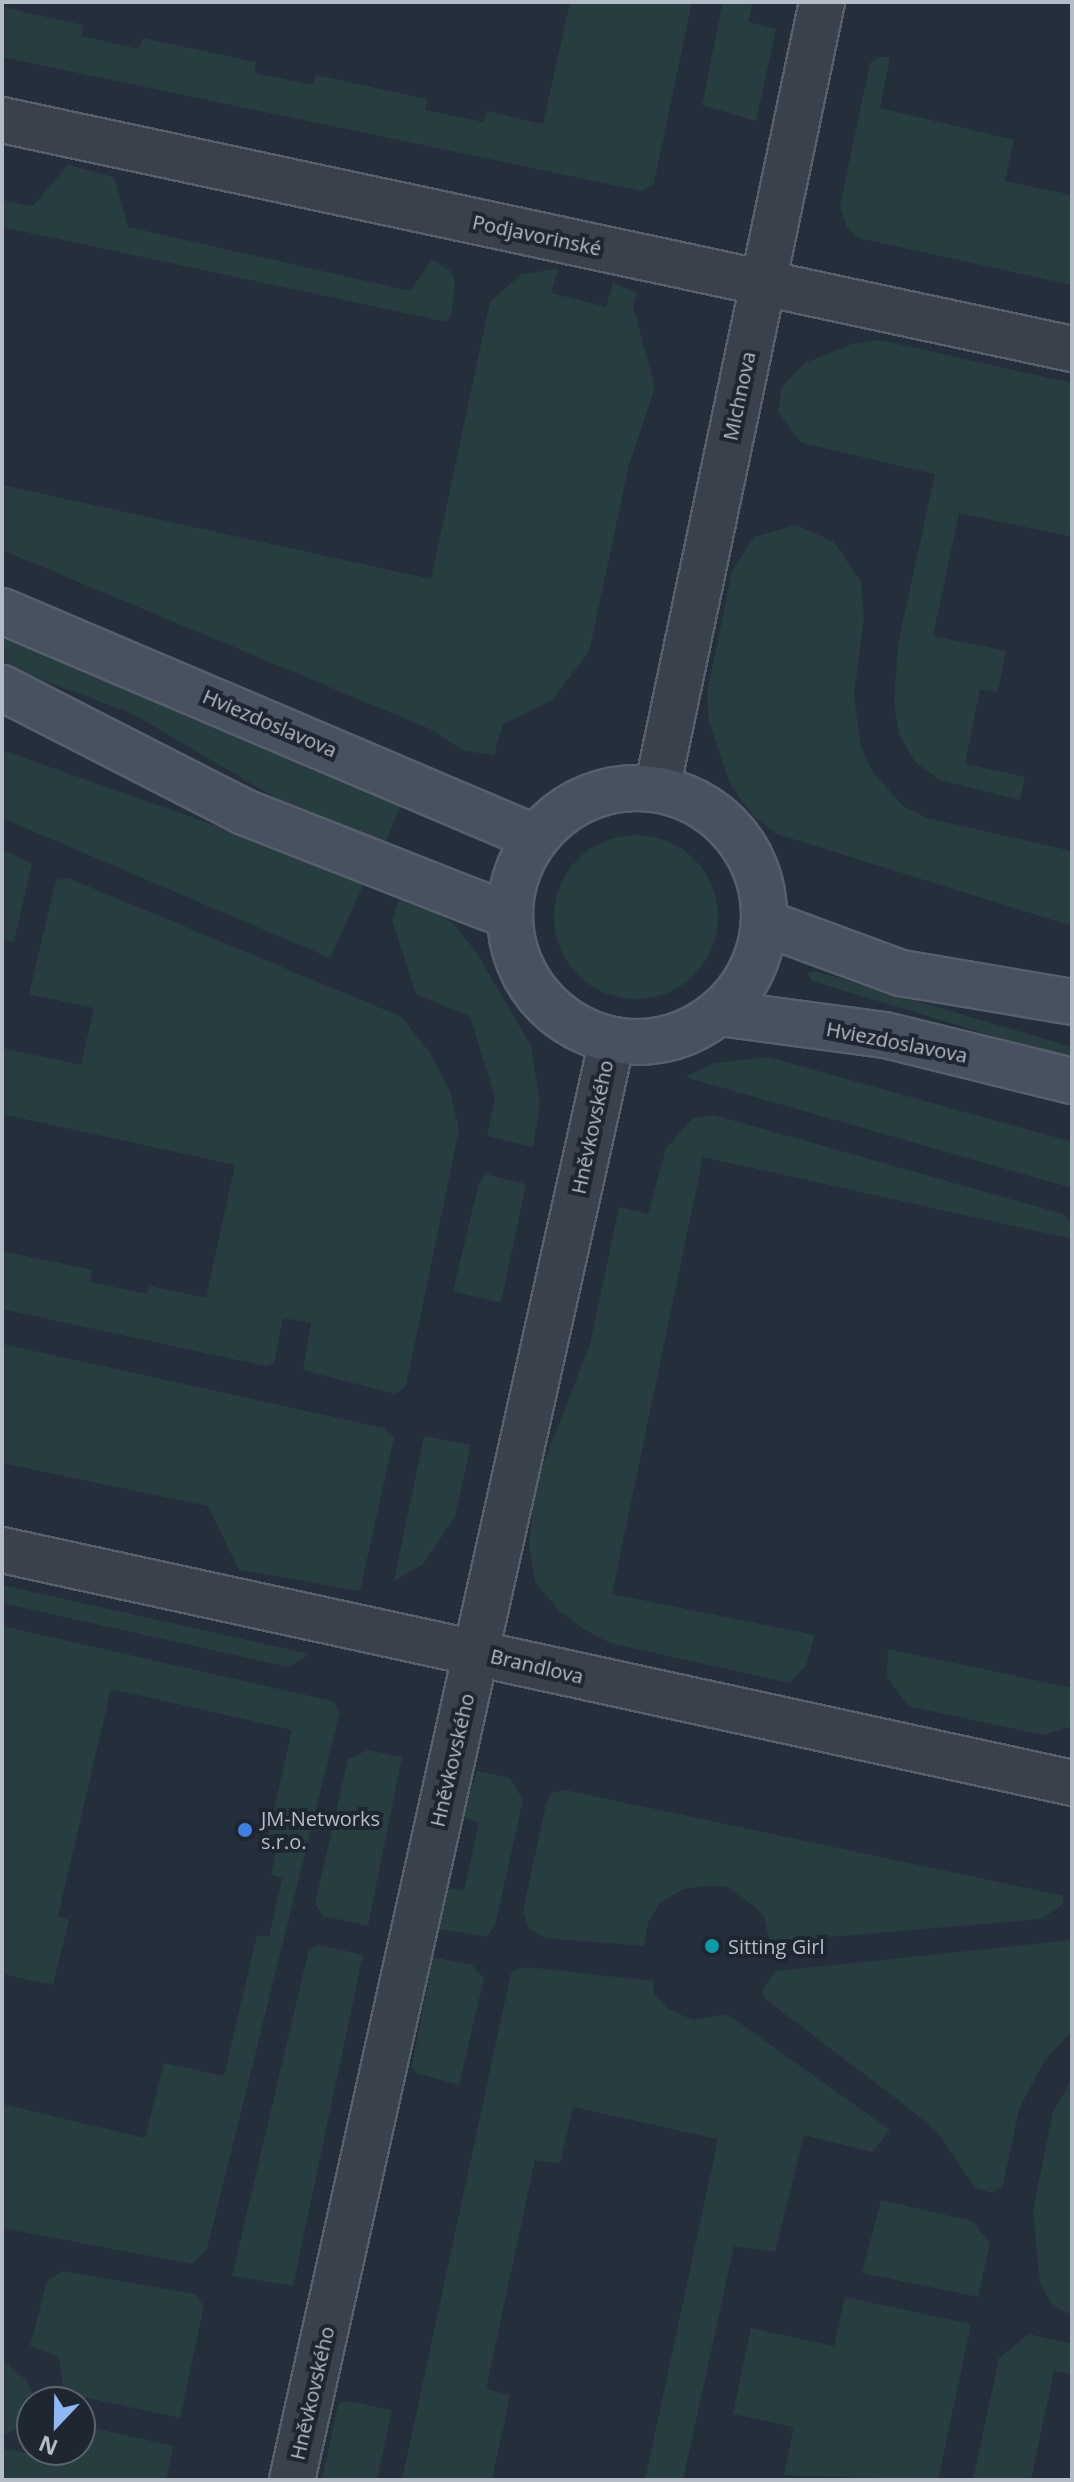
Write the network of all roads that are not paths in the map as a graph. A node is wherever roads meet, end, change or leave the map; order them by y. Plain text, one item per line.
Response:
1 (822, 2) edge
2 (2, 120) edge
3 (763, 283) junction
4 (1072, 349) edge
5 (2, 611) edge
6 (2, 688) edge
7 (657, 789) junction
8 (536, 838) junction
9 (510, 916) junction
10 (765, 923) junction
11 (1072, 1002) edge
12 (720, 1013) junction
13 (612, 1040) junction
14 (1072, 1081) edge
15 (2, 1550) edge
16 (476, 1652) junction
17 (1072, 1783) edge
18 (292, 2480) edge

1 - 3 street, Michnova
2 - 3 street, Podjavorinské
3 - 4 street, Podjavorinské
3 - 7 street, Michnova
5 - 8 street, Hviezdoslavova
6 - 9 street
7 - 8 street
7 - 10 street
8 - 9 street
9 - 13 street
10 - 11 street
10 - 12 street
12 - 13 street
12 - 14 street, Hviezdoslavova
13 - 16 street, Hněvkovského
15 - 16 street, Brandlova
16 - 17 street, Brandlova
16 - 18 street, Hněvkovského

